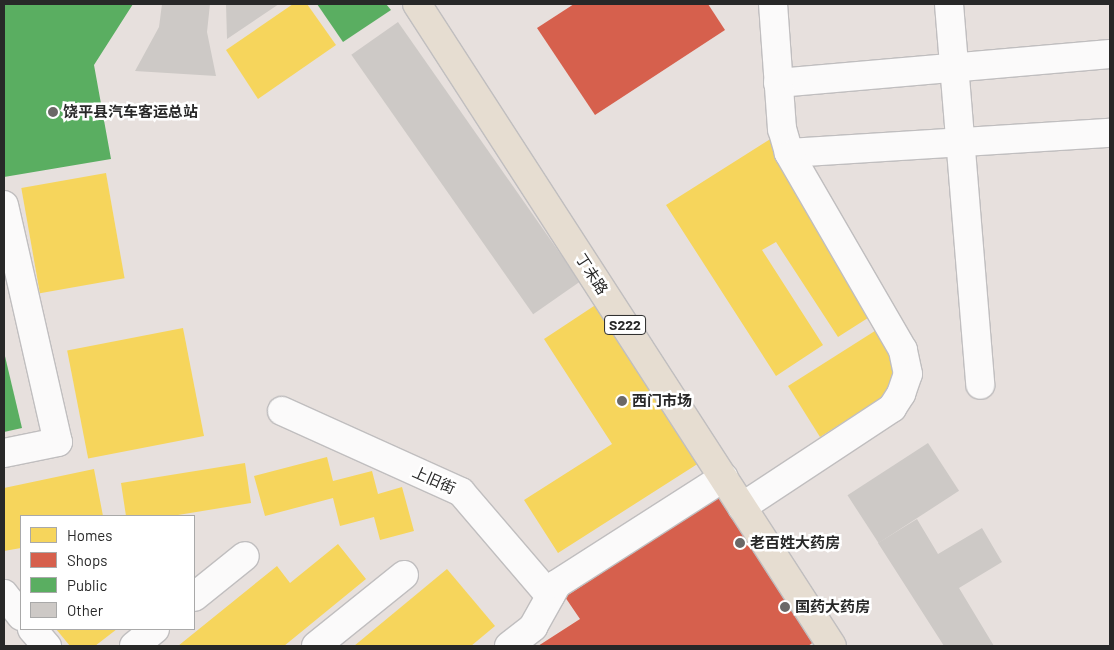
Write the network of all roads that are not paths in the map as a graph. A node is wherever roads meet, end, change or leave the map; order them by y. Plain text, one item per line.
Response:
1 (417, 4) edge
2 (772, 4) edge
3 (950, 4) edge
4 (1110, 54) edge
5 (778, 83) junction
6 (1110, 133) edge
7 (789, 154) junction
8 (4, 205) edge
9 (980, 386) dead end
10 (282, 411) dead end
11 (4, 453) edge
12 (724, 477) junction
13 (742, 507) junction
14 (245, 556) dead end
15 (404, 575) dead end
16 (554, 590) junction
17 (4, 594) edge
18 (195, 596) edge
19 (20, 615) edge
20 (33, 630) edge
21 (154, 630) edge
22 (46, 646) edge
23 (134, 646) edge
24 (316, 646) edge
25 (509, 646) edge
26 (832, 646) edge

1 - 12 main road, 丁未路 / S222
2 - 5 street
3 - 9 street
4 - 5 street
5 - 7 street
6 - 7 street
7 - 13 street
8 - 11 street
10 - 16 street, 上旧街
12 - 13 main road, 丁未路 / S222
12 - 16 street
13 - 26 main road, 丁未路 / S222
14 - 18 street
15 - 24 street
16 - 25 street
17 - 19 street
20 - 22 street
21 - 23 street

